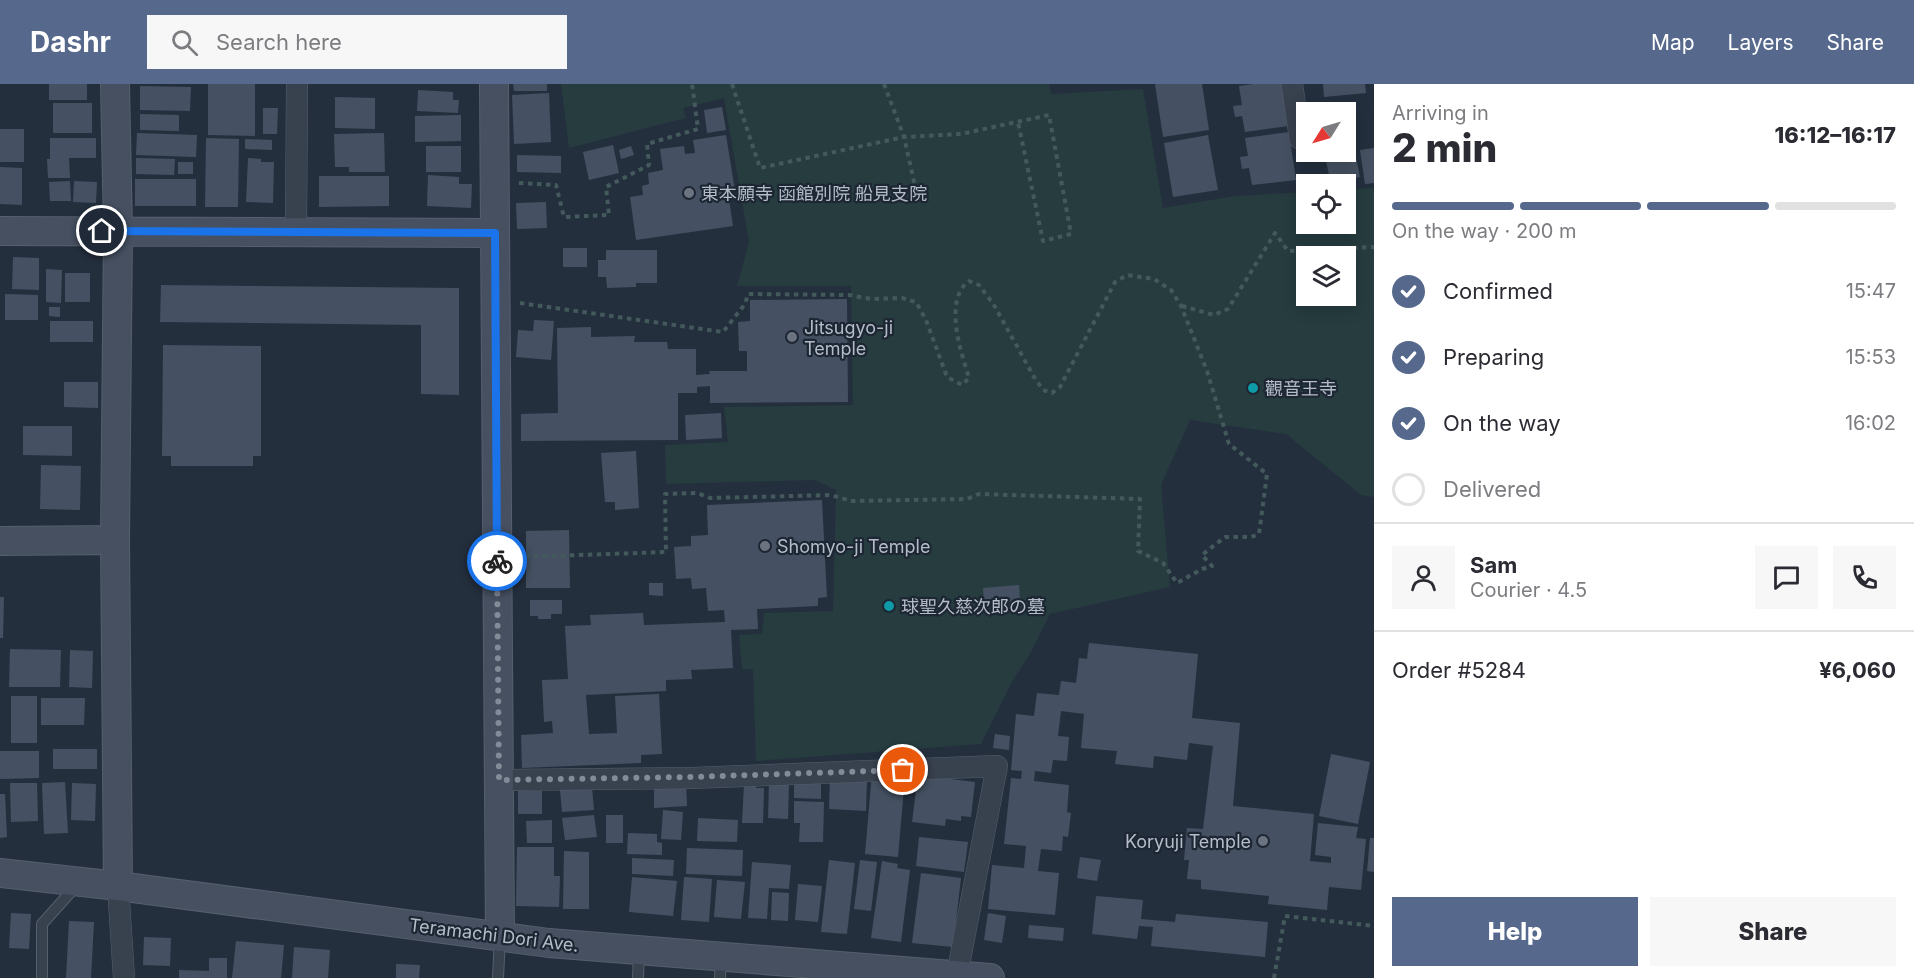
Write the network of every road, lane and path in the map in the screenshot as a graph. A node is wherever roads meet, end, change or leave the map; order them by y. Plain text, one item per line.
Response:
1 (115, 84) edge
2 (297, 84) edge
3 (494, 84) edge
4 (692, 84) edge
5 (732, 84) edge
6 (884, 84) edge
7 (1292, 84) edge
8 (1296, 112) edge
9 (1018, 122) junction
10 (904, 137) junction
11 (495, 183) junction
12 (917, 195) dead end
13 (0, 231) edge
14 (118, 231) junction
15 (296, 233) junction
16 (495, 233) junction
17 (1374, 247) edge
18 (495, 299) junction
19 (1181, 306) junction
20 (115, 540) junction
21 (0, 541) edge
22 (514, 557) dead end
23 (499, 780) junction
24 (0, 873) edge
25 (79, 882) junction
26 (118, 886) junction
27 (1374, 926) edge
28 (500, 937) junction
29 (638, 964) edge
30 (720, 968) edge
31 (957, 975) junction
32 (42, 978) edge
33 (124, 978) edge
34 (498, 978) edge
35 (990, 978) edge
36 (1274, 978) edge

1 - 14 street
2 - 15 street
3 - 11 street
4 - 11 path
5 - 10 path
6 - 10 path
7 - 8 street
9 - 9 path
9 - 10 path
10 - 12 path
11 - 16 street
13 - 14 street
14 - 15 street
14 - 20 street
15 - 16 street
16 - 18 street
17 - 19 path
18 - 19 path
18 - 23 street
19 - 22 path
20 - 21 street
20 - 26 street
23 - 28 street
23 - 31 street
24 - 25 street, Teramachi Dori Ave.
25 - 26 street, Teramachi Dori Ave.
25 - 32 lane
26 - 28 street, Teramachi Dori Ave.
26 - 33 street
27 - 36 path
28 - 29 street, Teramachi Dori Ave.
28 - 34 lane
29 - 30 street, Teramachi Dori Ave.
30 - 31 street, Teramachi Dori Ave.
31 - 35 street, Teramachi Dori Ave.

